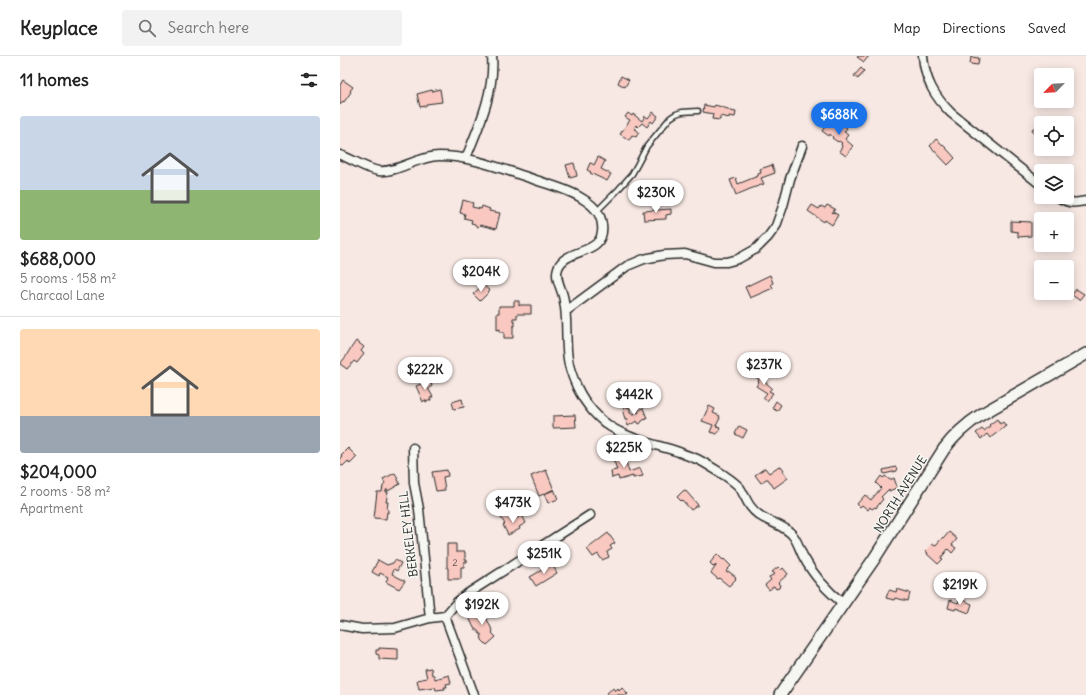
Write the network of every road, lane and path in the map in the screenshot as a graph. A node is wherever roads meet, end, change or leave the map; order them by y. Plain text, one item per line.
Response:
1 (492, 56) edge
2 (923, 56) edge
3 (698, 111) dead end
4 (802, 146) dead end
5 (340, 155) edge
6 (466, 158) junction
7 (1034, 179) edge
8 (1086, 201) edge
9 (1074, 203) edge
10 (597, 211) junction
11 (566, 311) junction
12 (1086, 354) edge
13 (413, 448) dead end
14 (590, 515) dead end
15 (844, 604) junction
16 (445, 616) junction
17 (430, 618) junction
18 (340, 625) edge
19 (474, 695) edge
20 (780, 695) edge

1 - 6 street
2 - 7 street
3 - 10 lane
4 - 11 street
5 - 6 street
6 - 10 street
8 - 9 street
10 - 11 street
11 - 15 street
12 - 15 street, NORTH AVENUE
13 - 17 street, BERKELEY HILL
14 - 16 street
15 - 20 street, NORTH AVENUE
16 - 17 street
16 - 19 street
17 - 18 street

